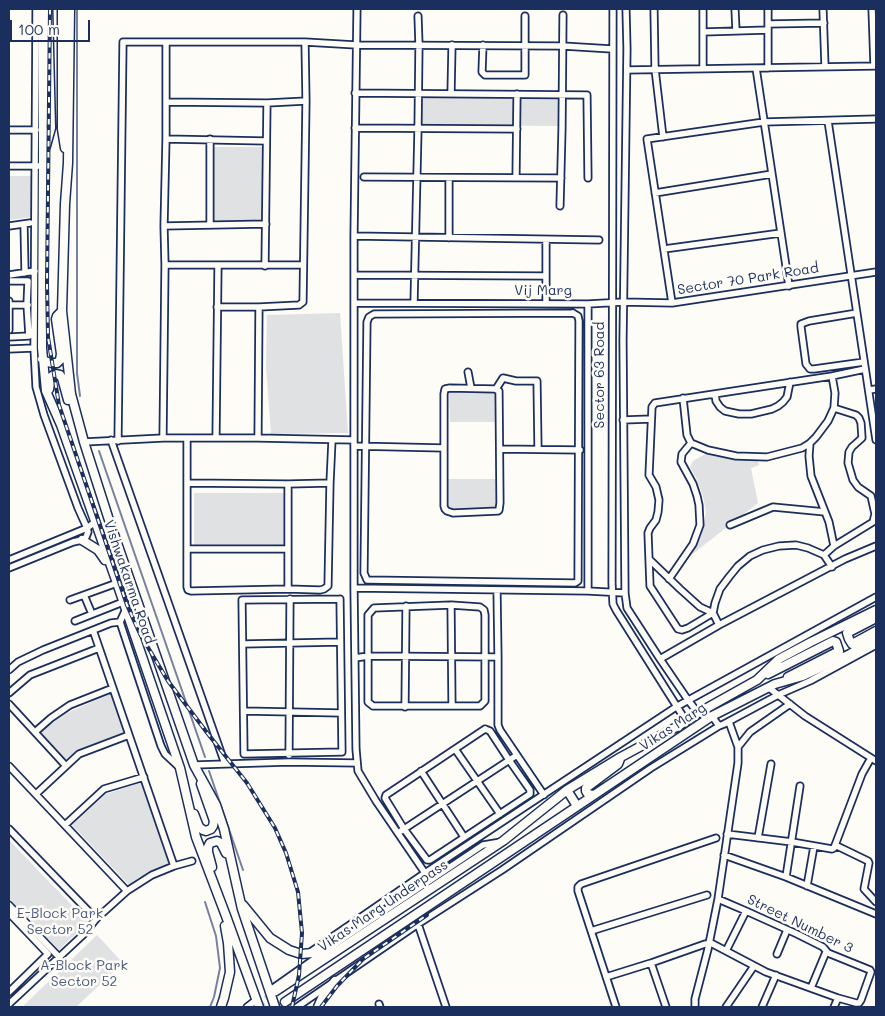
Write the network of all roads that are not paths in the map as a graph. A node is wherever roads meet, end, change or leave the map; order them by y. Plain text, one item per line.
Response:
1 (36, 9) edge
2 (42, 9) edge
3 (48, 9) edge
4 (62, 9) edge
5 (70, 9) edge
6 (357, 9) edge
7 (613, 9) edge
8 (626, 9) edge
9 (654, 9) edge
10 (703, 9) edge
11 (735, 9) edge
12 (768, 9) edge
13 (823, 9) edge
14 (832, 9) edge
15 (872, 9) edge
16 (418, 16) dead end
17 (525, 16) dead end
18 (563, 16) dead end
19 (824, 23) junction
20 (768, 27) junction
21 (736, 31) junction
22 (703, 32) junction
23 (166, 42) junction
24 (305, 42) junction
25 (356, 45) junction
26 (419, 45) junction
27 (452, 45) junction
28 (483, 46) junction
29 (525, 46) junction
30 (563, 46) junction
31 (612, 49) junction
32 (826, 66) junction
33 (875, 66) edge
34 (756, 68) junction
35 (768, 68) junction
36 (703, 69) junction
37 (627, 70) junction
38 (655, 70) junction
39 (355, 93) junction
40 (418, 94) junction
41 (451, 94) junction
42 (517, 94) junction
43 (562, 95) junction
44 (306, 101) junction
45 (166, 102) junction
46 (267, 103) junction
47 (876, 119) edge
48 (828, 121) junction
49 (764, 122) junction
50 (355, 128) junction
51 (418, 129) junction
52 (517, 129) junction
53 (9, 130) edge
54 (36, 130) junction
55 (663, 137) junction
56 (166, 139) junction
57 (210, 140) junction
58 (266, 141) junction
59 (43, 155) junction
60 (68, 162) junction
61 (9, 166) edge
62 (39, 166) junction
63 (772, 174) junction
64 (364, 177) dead end
65 (416, 178) junction
66 (449, 178) junction
67 (516, 178) junction
68 (560, 178) junction
69 (588, 178) dead end
70 (655, 193) junction
71 (560, 206) dead end
72 (266, 224) junction
73 (210, 225) junction
74 (9, 226) edge
75 (164, 226) junction
76 (781, 233) junction
77 (354, 236) junction
78 (415, 237) junction
79 (449, 238) junction
80 (546, 240) junction
81 (600, 240) dead end
82 (664, 249) junction
83 (165, 265) junction
84 (303, 265) junction
85 (218, 266) junction
86 (265, 266) junction
87 (35, 271) junction
88 (876, 272) edge
89 (26, 273) junction
90 (9, 275) edge
91 (354, 275) junction
92 (851, 275) junction
93 (414, 276) junction
94 (546, 276) junction
95 (9, 282) edge
96 (789, 286) junction
97 (9, 301) edge
98 (37, 301) junction
99 (624, 302) junction
100 (354, 303) junction
101 (414, 303) junction
102 (612, 303) junction
103 (672, 303) junction
104 (27, 304) junction
105 (546, 304) junction
106 (588, 304) junction
107 (9, 305) edge
108 (217, 307) junction
109 (259, 307) junction
110 (62, 311) junction
111 (857, 313) junction
112 (9, 330) edge
113 (9, 337) edge
114 (34, 348) junction
115 (9, 349) edge
116 (42, 359) junction
117 (864, 362) junction
118 (865, 369) junction
119 (468, 372) dead end
120 (832, 376) junction
121 (790, 382) junction
122 (471, 388) junction
123 (496, 389) junction
124 (869, 390) junction
125 (876, 390) edge
126 (47, 393) junction
127 (715, 394) junction
128 (683, 398) junction
129 (74, 404) junction
130 (834, 408) junction
131 (651, 418) junction
132 (624, 420) junction
133 (163, 438) junction
134 (216, 438) junction
135 (258, 438) junction
136 (187, 439) junction
137 (111, 440) junction
138 (332, 440) junction
139 (876, 440) edge
140 (118, 441) junction
141 (84, 442) junction
142 (691, 442) junction
143 (354, 443) junction
144 (810, 444) junction
145 (366, 447) junction
146 (444, 448) junction
147 (500, 449) junction
148 (538, 449) junction
149 (578, 450) junction
150 (588, 450) junction
151 (188, 483) junction
152 (330, 483) junction
153 (288, 484) junction
154 (825, 512) junction
155 (95, 522) junction
156 (730, 526) dead end
157 (87, 528) junction
158 (82, 540) junction
159 (834, 546) junction
160 (876, 546) edge
161 (188, 549) junction
162 (287, 549) junction
163 (824, 555) junction
164 (9, 560) edge
165 (650, 560) junction
166 (832, 567) junction
167 (9, 568) edge
168 (115, 579) junction
169 (669, 579) junction
170 (354, 588) junction
171 (288, 589) junction
172 (497, 590) junction
173 (588, 591) junction
174 (612, 593) junction
175 (625, 593) junction
176 (84, 595) junction
177 (876, 597) edge
178 (290, 599) junction
179 (70, 600) dead end
180 (125, 606) junction
181 (406, 606) junction
182 (451, 606) junction
183 (876, 610) edge
184 (713, 613) junction
185 (92, 614) junction
186 (876, 618) edge
187 (75, 621) dead end
188 (120, 622) junction
189 (719, 625) junction
190 (93, 630) junction
191 (876, 631) edge
192 (876, 639) edge
193 (340, 642) junction
194 (290, 643) junction
195 (243, 644) junction
196 (876, 645) edge
197 (99, 648) junction
198 (368, 656) junction
199 (406, 656) junction
200 (452, 656) junction
201 (355, 658) junction
202 (485, 658) junction
203 (498, 658) junction
204 (660, 660) junction
205 (9, 670) edge
206 (757, 680) junction
207 (772, 685) junction
208 (113, 688) junction
209 (9, 693) edge
210 (778, 695) junction
211 (688, 700) junction
212 (9, 704) edge
213 (790, 704) junction
214 (452, 706) junction
215 (676, 706) junction
216 (405, 707) junction
217 (244, 711) junction
218 (289, 712) junction
219 (698, 712) junction
220 (341, 713) junction
221 (712, 716) junction
222 (686, 721) junction
223 (729, 722) junction
224 (719, 726) junction
225 (35, 732) junction
226 (129, 735) junction
227 (738, 747) junction
228 (455, 749) junction
229 (289, 753) junction
230 (517, 756) junction
231 (621, 756) junction
232 (874, 759) edge
233 (509, 760) junction
234 (289, 762) junction
235 (357, 763) junction
236 (225, 764) junction
237 (771, 764) dead end
238 (9, 766) edge
239 (66, 766) junction
240 (180, 768) junction
241 (196, 769) junction
242 (421, 771) junction
243 (144, 777) junction
244 (477, 781) junction
245 (800, 786) dead end
246 (567, 790) junction
247 (36, 794) junction
248 (544, 795) junction
249 (593, 795) junction
250 (186, 797) junction
251 (442, 804) junction
252 (577, 806) junction
253 (500, 814) junction
254 (65, 825) junction
255 (9, 829) edge
256 (404, 829) junction
257 (398, 833) junction
258 (727, 834) junction
259 (464, 837) junction
260 (716, 838) dead end
261 (758, 838) junction
262 (503, 841) junction
263 (792, 842) junction
264 (836, 845) junction
265 (814, 846) junction
266 (724, 854) junction
267 (192, 861) dead end
268 (496, 861) junction
269 (231, 862) junction
270 (174, 866) junction
271 (502, 870) junction
272 (425, 874) junction
273 (786, 877) junction
274 (807, 886) junction
275 (216, 889) junction
276 (127, 891) junction
277 (707, 895) dead end
278 (718, 899) junction
279 (240, 902) junction
280 (876, 902) edge
281 (9, 905) edge
282 (746, 911) junction
283 (9, 913) edge
284 (225, 914) junction
285 (876, 914) edge
286 (96, 919) junction
287 (418, 924) junction
288 (787, 930) junction
289 (591, 931) junction
290 (707, 943) junction
291 (326, 950) junction
292 (726, 951) junction
293 (826, 952) junction
294 (308, 954) junction
295 (777, 954) dead end
296 (59, 957) junction
297 (651, 963) junction
298 (754, 966) junction
299 (776, 975) junction
300 (606, 977) junction
301 (335, 981) junction
302 (811, 988) junction
303 (9, 991) edge
304 (272, 991) junction
305 (838, 998) junction
306 (285, 1002) dead end
307 (9, 1004) edge
308 (257, 1004) edge
309 (221, 1007) edge
310 (247, 1007) edge
311 (274, 1007) edge
312 (297, 1007) edge
313 (318, 1007) edge
314 (446, 1007) edge
315 (616, 1007) edge
316 (666, 1007) edge
317 (695, 1007) edge
318 (726, 1007) edge
319 (762, 1007) edge
320 (834, 1007) edge

1 - 54 street
2 - 59 main road, Vishwakarma Road
3 - 59 main road
4 - 60 main road
5 - 60 main road
6 - 25 street
7 - 31 street, Sector 63 Road
8 - 37 street, Sector 63 Road
9 - 38 street
10 - 22 street
11 - 21 street
12 - 20 street
13 - 14 street
13 - 19 street
15 - 33 street
16 - 26 street
17 - 29 street
18 - 30 street
19 - 20 street
19 - 32 street
20 - 21 street
20 - 35 street
21 - 22 street
22 - 36 street
23 - 24 street
23 - 45 street
23 - 140 street
24 - 25 street
24 - 44 street
25 - 26 street
25 - 39 street
26 - 27 street
26 - 40 street
27 - 28 street
27 - 41 street
28 - 29 street
28 - 29 street
29 - 30 street
30 - 31 street
30 - 43 street
31 - 102 street, Sector 63 Road
32 - 33 street
32 - 35 street
34 - 35 street
34 - 36 street
34 - 49 street
36 - 38 street
37 - 38 street
37 - 99 street, Sector 63 Road
38 - 55 street
39 - 40 street
39 - 50 street
40 - 41 street
40 - 51 street
41 - 42 street
42 - 43 street
42 - 52 street
43 - 68 street
43 - 69 street
44 - 46 street
44 - 84 street
45 - 46 street
45 - 56 street
46 - 58 street
47 - 48 street
48 - 49 street
48 - 92 street
49 - 55 street
49 - 63 street
50 - 51 street
50 - 77 street
51 - 52 street
51 - 65 street
52 - 67 street
53 - 54 street
54 - 62 street
55 - 70 street
56 - 57 street
56 - 75 street
57 - 58 street
57 - 73 street
58 - 72 street
59 - 62 main road, Vishwakarma Road
60 - 110 main road, Vishwakarma Road
61 - 62 street
62 - 87 street
62 - 98 main road, Vishwakarma Road
63 - 70 street
63 - 76 street
64 - 65 street
65 - 66 street
65 - 78 street
66 - 67 street
66 - 79 street
67 - 68 street
68 - 71 street
70 - 82 street
72 - 73 street
72 - 86 street
73 - 75 street
74 - 89 street
75 - 83 street
76 - 82 street
76 - 96 street
77 - 78 street
77 - 91 street
78 - 79 street
78 - 93 street
79 - 80 street
80 - 81 street
80 - 94 street
82 - 103 street
83 - 85 street
83 - 133 street
84 - 86 street
84 - 109 street
85 - 86 street
85 - 108 street
87 - 89 street
87 - 98 street
88 - 92 street, Sector 70 Park Road
89 - 90 street
91 - 93 street
91 - 100 street
92 - 96 street, Sector 70 Park Road
92 - 111 street
93 - 94 street
93 - 101 street
94 - 105 street
95 - 104 street
96 - 103 street, Sector 70 Park Road
97 - 107 street
98 - 104 street
98 - 114 street
98 - 116 main road, Vishwakarma Road
99 - 102 street, Sector 70 Park Road
99 - 103 street, Sector 70 Park Road
99 - 132 street, Sector 63 Road
100 - 101 street, Vij Marg
100 - 143 street
101 - 105 street, Vij Marg
102 - 106 street, Sector 70 Park Road
102 - 174 street, Sector 63 Road
104 - 107 street
104 - 113 street
105 - 106 street, Vij Marg
106 - 150 street, Vij Marg
107 - 112 street
108 - 109 street
108 - 134 street
109 - 135 street
110 - 116 main road
110 - 129 main road, Vishwakarma Road
111 - 117 street
111 - 117 street
114 - 115 street
114 - 157 street
116 - 126 main road, Vishwakarma Road
117 - 118 street
118 - 120 street
118 - 124 street
119 - 122 street
120 - 121 street
120 - 130 street
121 - 127 street
121 - 127 street
122 - 123 street
122 - 146 street
123 - 147 street
123 - 148 street
124 - 125 street
124 - 139 street
126 - 129 main road
126 - 155 main road, Vishwakarma Road
127 - 128 street
128 - 131 street
128 - 142 street
129 - 141 main road, Vishwakarma Road
130 - 144 street
130 - 159 street
131 - 132 street
131 - 165 street
132 - 175 street, Sector 63 Road
133 - 136 street
133 - 140 street
134 - 135 street
134 - 136 street
135 - 138 street
136 - 151 street
137 - 140 street
137 - 141 street
137 - 236 street
138 - 143 street
138 - 152 street
141 - 241 main road, Vishwakarma Road
142 - 144 street
142 - 169 street
143 - 145 street
143 - 170 street
144 - 154 street
145 - 146 street
145 - 149 street
145 - 149 street
146 - 147 street
147 - 148 street
148 - 149 street
149 - 150 street
150 - 173 street, Vij Marg
151 - 153 street
151 - 161 street
152 - 153 street
152 - 171 street
153 - 162 street
154 - 156 street
154 - 159 street
155 - 157 street
155 - 168 main road, Vishwakarma Road
157 - 158 street
157 - 164 street
158 - 167 street
158 - 168 main road
159 - 163 street
160 - 166 street
161 - 162 street
161 - 171 street
162 - 171 street
163 - 166 street
163 - 184 street
165 - 169 street
165 - 184 street
166 - 189 street
168 - 176 street
168 - 180 main road, Vishwakarma Road
169 - 184 street
170 - 172 street
170 - 201 street
172 - 173 street
172 - 203 street
173 - 174 street
174 - 175 street
174 - 215 street, Sector 63 Road
175 - 204 street, Sector 63 Road
176 - 179 street
176 - 185 street
177 - 211 street
178 - 193 street
178 - 194 street
178 - 195 street
180 - 185 street
180 - 188 street
180 - 240 main road, Vishwakarma Road
181 - 182 street
181 - 198 street
181 - 199 street
182 - 200 street
182 - 202 street
183 - 206 main road, Vikas Marg
184 - 189 street
185 - 187 street
186 - 191 main road
188 - 190 street
188 - 240 street
189 - 204 street
190 - 197 street
190 - 205 street
192 - 207 main road, Vikas Marg
193 - 194 street
193 - 220 street
194 - 195 street
194 - 218 street
195 - 217 street
196 - 210 street
197 - 208 street
197 - 209 street
198 - 199 street
198 - 201 street
198 - 216 street
199 - 200 street
199 - 216 street
200 - 202 street
200 - 214 street
201 - 235 street
202 - 203 street
202 - 214 street
203 - 230 street
204 - 211 street, Sector 63 Road
206 - 207 main road
206 - 219 main road, Vikas Marg
207 - 210 street
207 - 221 main road, Vikas Marg
208 - 225 street
208 - 226 street
210 - 213 street
210 - 223 street
211 - 215 street
211 - 219 street, Sector 63 Road
212 - 225 street
213 - 227 street
213 - 232 street
214 - 216 street
215 - 222 street, Sector 63 Road
215 - 248 street
217 - 218 street
217 - 229 street
218 - 220 street
218 - 229 street
219 - 222 main road, Vikas Marg
220 - 229 street
221 - 224 street
221 - 249 main road, Vikas Marg
222 - 231 main road, Vikas Marg
223 - 224 street
223 - 227 street
224 - 271 street
225 - 239 street
226 - 239 street
226 - 243 street
227 - 258 street
228 - 233 street
228 - 242 street
228 - 244 street
229 - 234 street
230 - 233 street
230 - 248 street
231 - 246 main road, Vikas Marg
231 - 249 main road
232 - 264 street
233 - 244 street
233 - 253 street
234 - 235 street
234 - 236 street
235 - 257 street
236 - 241 street
237 - 261 street
238 - 247 street
239 - 247 street
240 - 250 main road, Vishwakarma Road
241 - 250 main road
241 - 269 main road, Vishwakarma Road
242 - 251 street
242 - 256 street
243 - 254 street
243 - 270 street
244 - 251 street
244 - 253 street
245 - 263 street
246 - 252 main road
246 - 262 main road, Vikas Marg
247 - 254 street
248 - 272 street
249 - 252 main road, Vikas Marg
250 - 275 main road, Vishwakarma Road
251 - 256 street
251 - 259 street
252 - 268 main road, Vikas Marg
253 - 259 street
254 - 276 street
255 - 286 street
256 - 257 street
256 - 259 street
257 - 272 street
258 - 261 street
258 - 266 street
260 - 289 street
261 - 263 street
262 - 291 street
262 - 304 main road, Vikas Marg Underpass
263 - 265 street
263 - 273 street
264 - 265 street
264 - 280 street
265 - 274 street
266 - 273 street
266 - 278 street
267 - 270 street
268 - 271 street
268 - 306 main road, Vikas Marg Underpass
269 - 275 main road
269 - 279 main road, Vishwakarma Road
270 - 276 street
271 - 287 street
272 - 294 street
273 - 274 street
274 - 285 street
275 - 284 main road, Vishwakarma Road
276 - 286 street
277 - 289 street
278 - 282 street, Street Number 3
278 - 290 street
279 - 294 main road
279 - 304 main road, Vishwakarma Road
281 - 296 street
282 - 288 street, Street Number 3
282 - 292 street
283 - 303 street
284 - 308 main road, Vishwakarma Road
284 - 309 main road
286 - 296 street
287 - 301 street
287 - 314 street
288 - 293 street, Street Number 3
288 - 295 street
289 - 300 street
290 - 292 street
290 - 297 street
290 - 317 street
291 - 294 main road
291 - 304 street
292 - 298 street
293 - 302 street
293 - 305 street, Street Number 3
296 - 307 street
297 - 300 street
297 - 316 street
298 - 299 street
298 - 318 street
299 - 302 street
299 - 319 street
300 - 315 street
301 - 312 street
301 - 313 main road
302 - 305 street
304 - 311 main road, Vishwakarma Road
305 - 320 street
308 - 310 street

